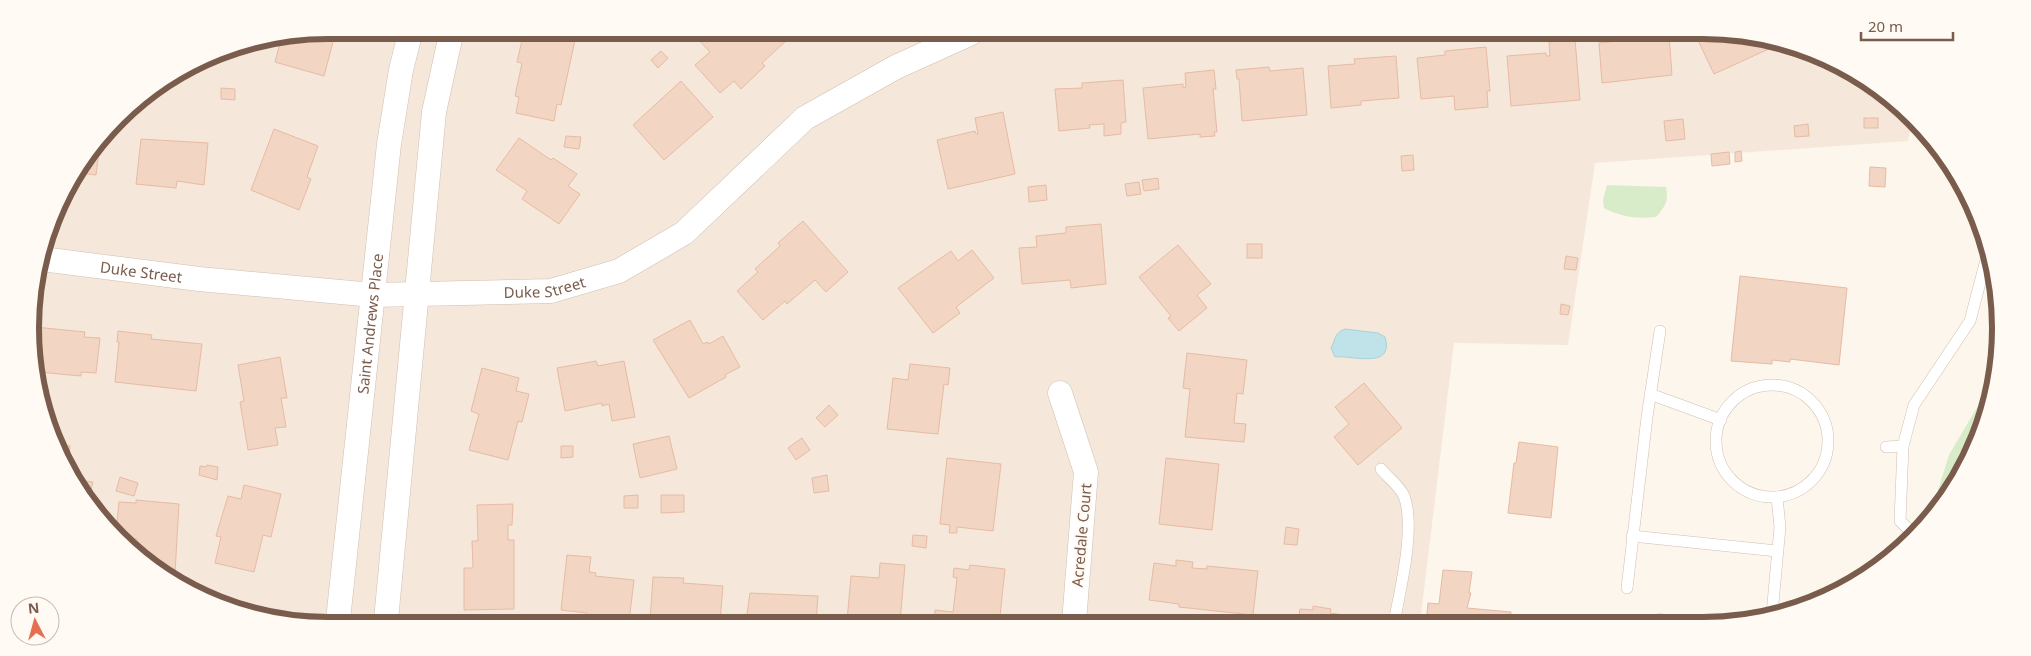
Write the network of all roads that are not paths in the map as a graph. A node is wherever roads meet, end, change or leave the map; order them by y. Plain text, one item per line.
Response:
1 (409, 39) edge
2 (450, 39) edge
3 (957, 39) edge
4 (47, 260) edge
5 (1985, 264) edge
6 (373, 295) junction
7 (416, 295) junction
8 (1660, 331) dead end
9 (1060, 393) dead end
10 (1650, 394) junction
11 (1721, 420) junction
12 (1903, 446) junction
13 (1886, 447) dead end
14 (1381, 469) dead end
15 (1777, 497) junction
16 (1910, 531) edge
17 (1632, 536) junction
18 (1777, 551) junction
19 (1626, 588) dead end
20 (1772, 608) edge
21 (338, 617) edge
22 (386, 617) edge
23 (1074, 617) edge
24 (1395, 617) edge

1 - 6 street, Saint Andrews Place
2 - 7 street
3 - 7 street, Duke Street
4 - 6 street, Duke Street
5 - 12 lane
6 - 7 street, Duke Street
6 - 21 street, Saint Andrews Place
7 - 22 street
8 - 10 lane
9 - 23 street, Acredale Court
10 - 11 lane
10 - 17 lane
11 - 15 lane
11 - 15 lane
12 - 13 lane
12 - 16 lane
14 - 24 lane
15 - 18 lane
17 - 18 lane
17 - 19 lane
18 - 20 lane

